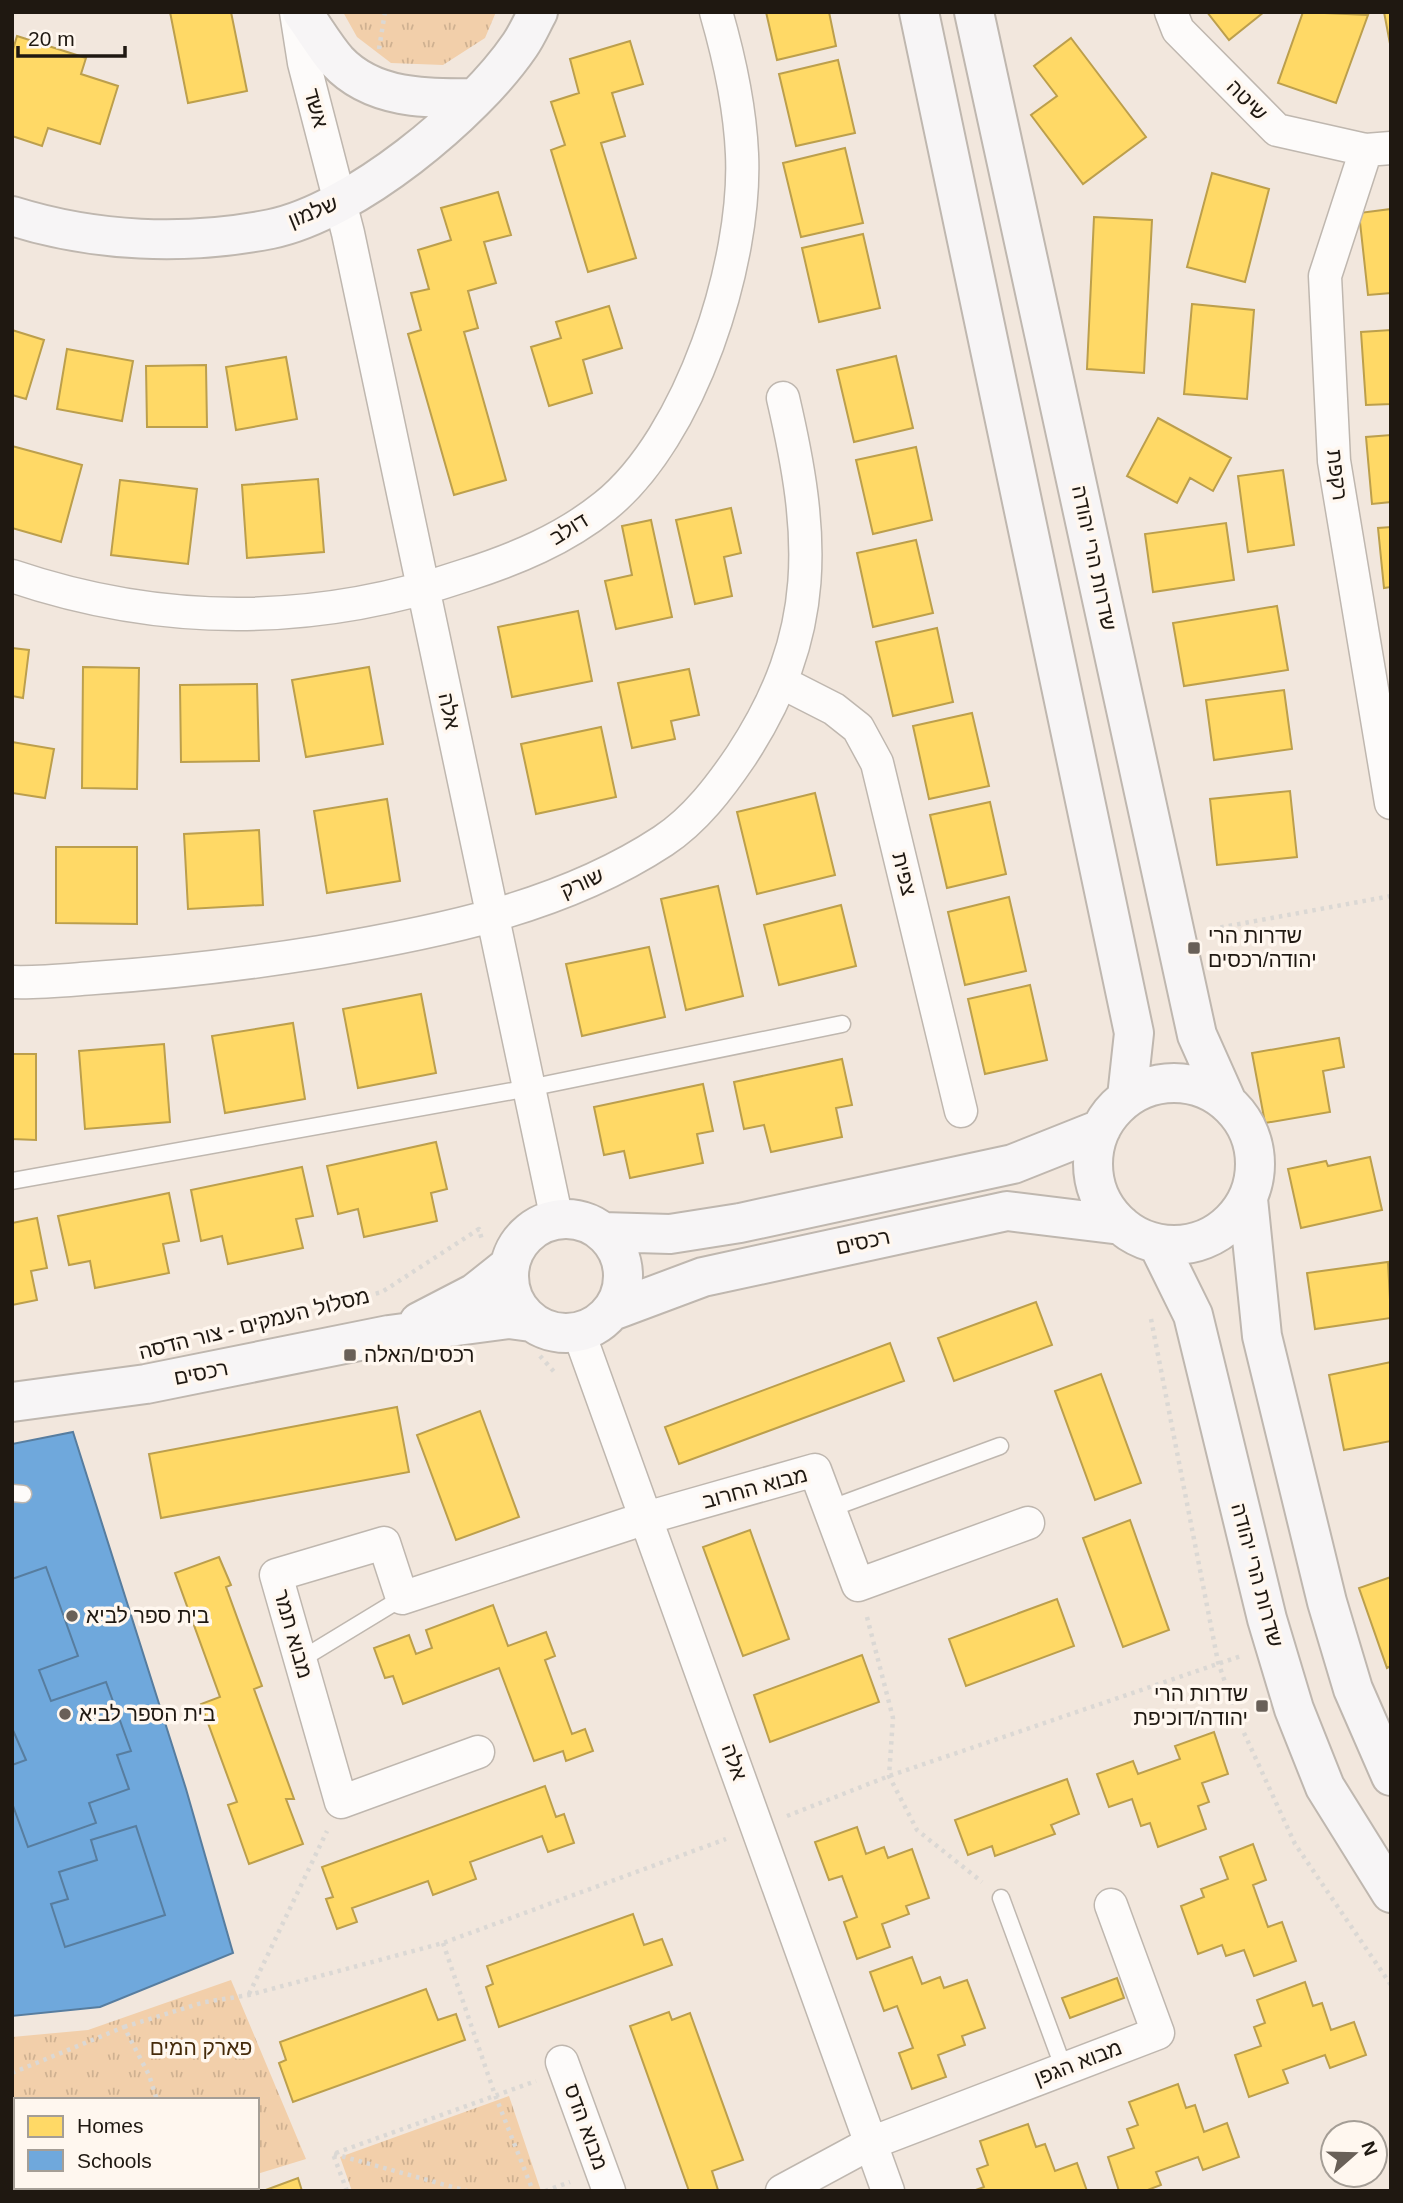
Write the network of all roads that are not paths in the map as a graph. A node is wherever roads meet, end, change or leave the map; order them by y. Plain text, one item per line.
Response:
1 (296, 12) edge
2 (302, 12) edge
3 (538, 12) edge
4 (716, 12) edge
5 (919, 12) edge
6 (974, 12) edge
7 (1171, 12) edge
8 (475, 98) junction
9 (1379, 149) edge
10 (341, 202) junction
11 (12, 216) edge
12 (783, 398) dead end
13 (12, 576) edge
14 (423, 590) junction
15 (782, 682) junction
16 (1391, 803) edge
17 (493, 916) junction
18 (12, 982) edge
19 (842, 1024) dead end
20 (529, 1088) junction
21 (1127, 1097) junction
22 (1226, 1100) junction
23 (961, 1111) dead end
24 (1101, 1129) junction
25 (12, 1181) edge
26 (1248, 1199) junction
27 (557, 1220) junction
28 (1121, 1225) junction
29 (603, 1232) junction
30 (1158, 1244) junction
31 (509, 1266) junction
32 (612, 1311) junction
33 (531, 1322) junction
34 (579, 1332) junction
35 (388, 1335) junction
36 (12, 1402) edge
37 (1000, 1446) dead end
38 (829, 1509) junction
39 (646, 1518) junction
40 (1028, 1523) dead end
41 (402, 1598) junction
42 (300, 1660) junction
43 (478, 1752) dead end
44 (1391, 1776) edge
45 (1391, 1893) edge
46 (1001, 1898) road end
47 (1111, 1905) dead end
48 (563, 2066) road end
49 (1064, 2069) junction
50 (871, 2143) junction
51 (609, 2191) edge
52 (782, 2191) edge
53 (888, 2191) edge

1 - 10 street, אשד
2 - 8 street
3 - 8 street, שלמון
4 - 14 street, דולב
5 - 21 street
6 - 22 street, שדרות הרי יהודה
7 - 9 street, שיטה
8 - 10 street, שלמון
9 - 16 street, רקפת
10 - 11 street, שלמון
10 - 14 street, אלה
12 - 15 street, שורק
13 - 14 street, דולב
14 - 17 street, אלה
15 - 17 street, שורק
15 - 23 street, צפית
17 - 18 street, שורק
17 - 20 street, אלה
19 - 20 lane
20 - 25 lane
20 - 27 street, אלה
21 - 22 street
21 - 24 street
22 - 26 street
24 - 28 street
24 - 29 street
26 - 30 street
26 - 44 street
27 - 29 street
27 - 31 street
28 - 30 street
28 - 32 street, רכסים
29 - 32 street
30 - 45 street, שדרות הרי יהודה
31 - 33 street
31 - 35 street, רכסים
32 - 34 street
33 - 34 street
33 - 35 street, רכסים
34 - 39 street, אלה
35 - 36 street, רכסים
37 - 38 lane
38 - 39 street, מבוא החרוב
38 - 40 street, מבוא החרוב
39 - 41 street
39 - 50 street, אלה
41 - 42 lane
41 - 42 street, מבוא תמר
42 - 43 street, מבוא תמר
46 - 49 lane
47 - 49 street, מבוא הגפן
48 - 51 street, מבוא הדס
49 - 50 street, מבוא הגפן
50 - 52 street
50 - 53 street, אלה

